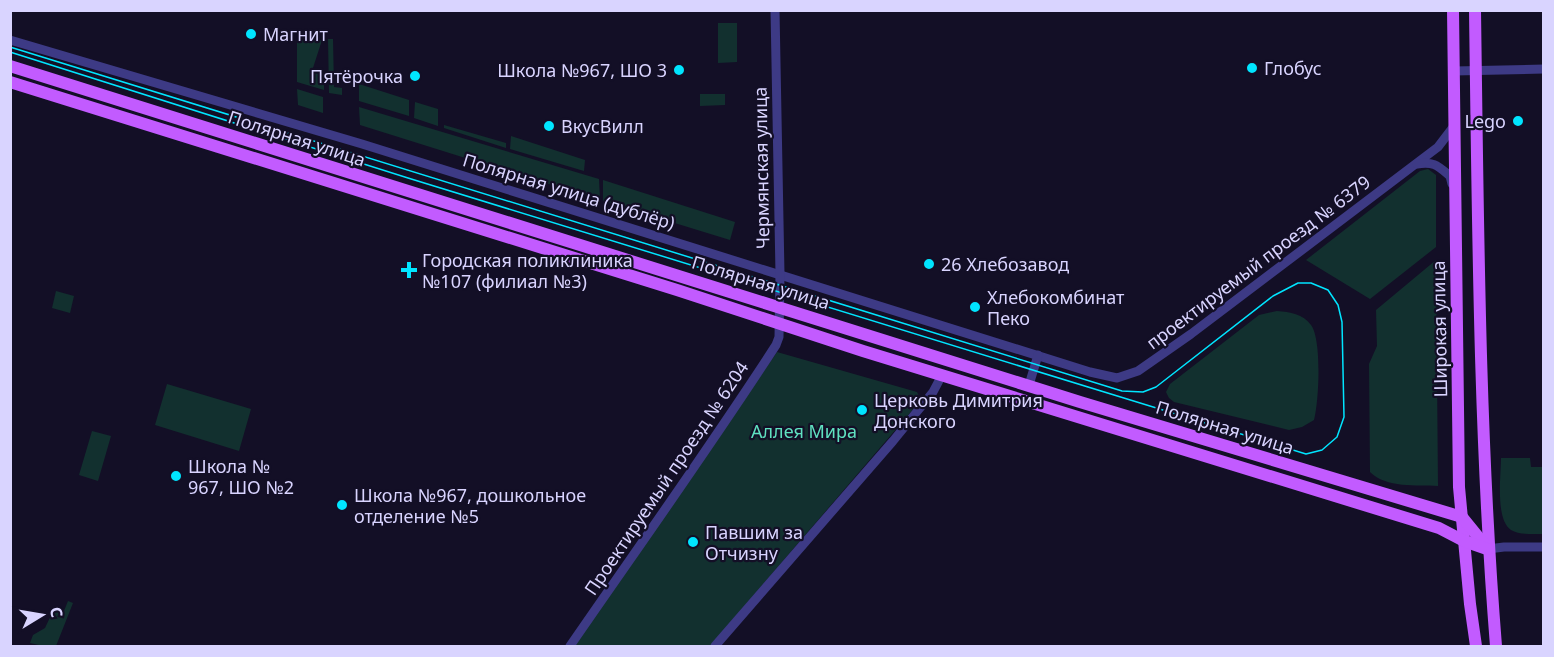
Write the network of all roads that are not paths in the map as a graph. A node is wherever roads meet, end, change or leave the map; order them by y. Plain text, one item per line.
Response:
1 (775, 10) edge
2 (1453, 10) edge
3 (1475, 10) edge
4 (10, 40) edge
5 (10, 66) edge
6 (1544, 69) edge
7 (1454, 70) junction
8 (1476, 70) junction
9 (10, 82) edge
10 (1454, 126) junction
11 (1415, 164) junction
12 (1455, 205) junction
13 (780, 274) junction
14 (780, 308) junction
15 (780, 325) junction
16 (1038, 355) junction
17 (942, 375) junction
18 (1117, 378) joint
19 (1029, 386) junction
20 (1462, 517) junction
21 (1464, 542) junction
22 (1544, 547) edge
23 (1488, 549) junction
24 (570, 646) edge
25 (715, 646) edge
26 (1476, 646) edge
27 (1496, 646) edge

1 - 13 street, Чермянская улица
2 - 7 main road, Широкая улица
3 - 8 main road
4 - 13 street, Полярная улица (дублёр)
5 - 14 main road, Полярная улица
6 - 8 street
7 - 8 street
7 - 10 main road, Широкая улица
8 - 23 main road
9 - 15 main road, Полярная улица
10 - 11 street, проектируемый проезд № 6379
10 - 12 main road, Широкая улица
11 - 12 street
11 - 18 street, проектируемый проезд № 6379
12 - 20 main road, Широкая улица
13 - 14 street, Чермянская улица
13 - 16 street, Полярная улица (дублёр)
14 - 15 street, Чермянская улица
14 - 19 main road, Полярная улица
15 - 17 main road, Полярная улица
15 - 24 street, Проектируемый проезд № 6204
16 - 18 street, Полярная улица (дублёр)
16 - 19 street
17 - 21 main road, Полярная улица
17 - 25 street
19 - 20 main road, Полярная улица
20 - 21 main road, Широкая улица
20 - 23 main road
21 - 23 main road, Полярная улица
21 - 26 main road, Широкая улица
22 - 23 street, Полярная улица
23 - 27 main road

